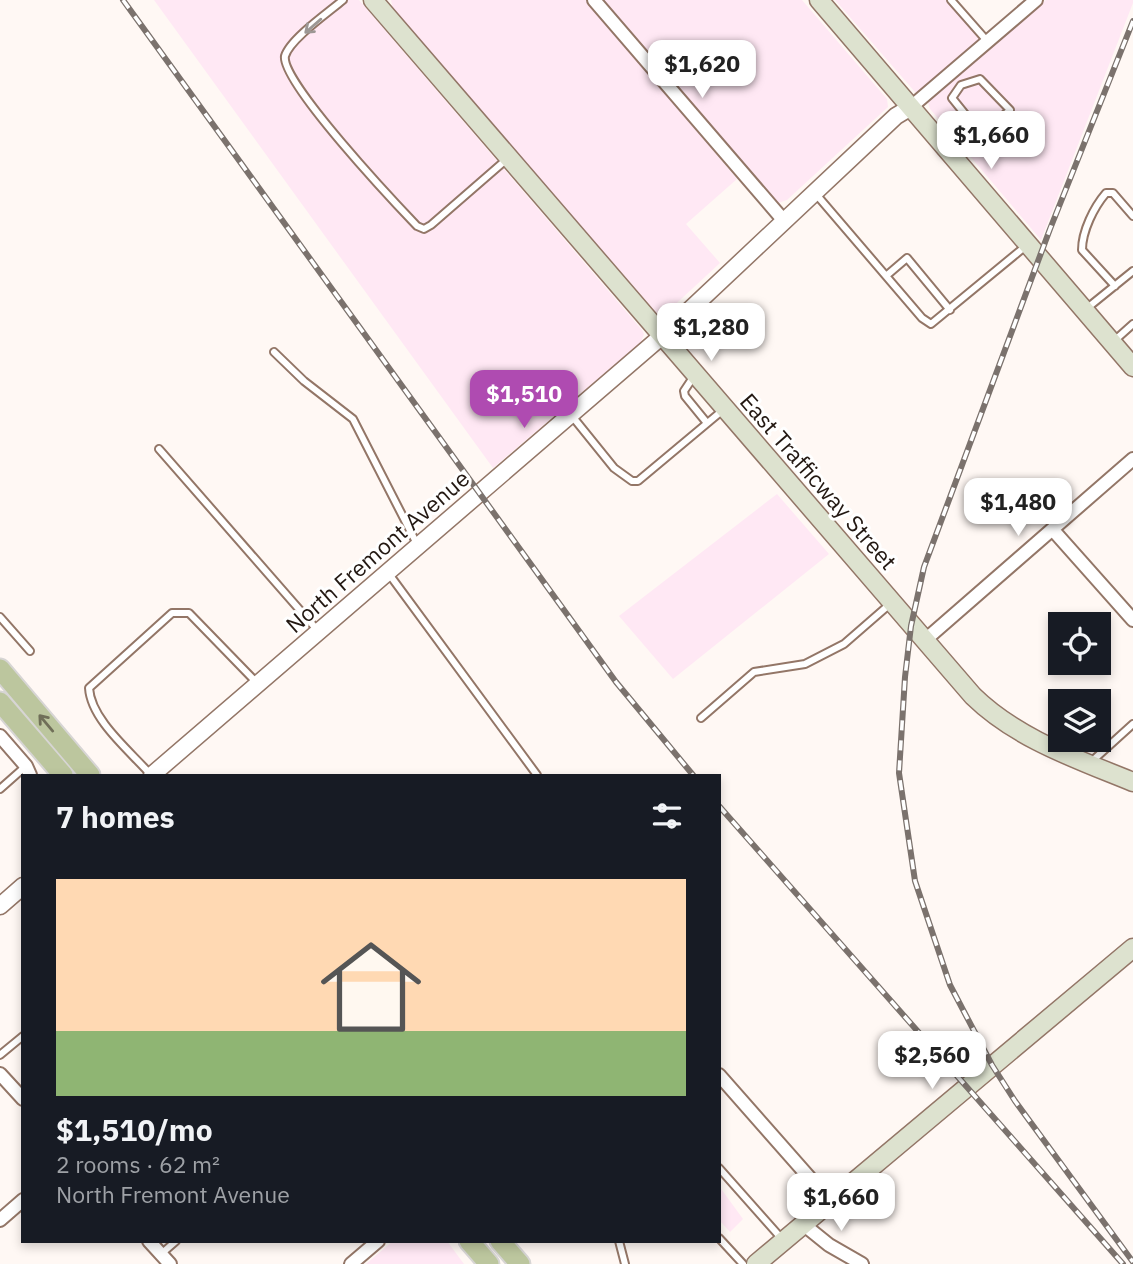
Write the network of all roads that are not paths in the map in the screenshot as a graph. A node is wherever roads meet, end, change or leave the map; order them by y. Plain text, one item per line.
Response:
1 (343, 0) edge
2 (373, 0) edge
3 (594, 0) edge
4 (819, 0) edge
5 (951, 0) edge
6 (1036, 0) edge
7 (988, 42) junction
8 (950, 75) junction
9 (961, 85) junction
10 (911, 107) junction
11 (508, 158) junction
12 (815, 193) junction
13 (1133, 216) edge
14 (785, 222) junction
15 (1029, 244) junction
16 (1133, 271) edge
17 (886, 275) junction
18 (1115, 286) junction
19 (950, 310) junction
20 (1085, 310) junction
21 (1133, 324) edge
22 (662, 336) junction
23 (1112, 342) junction
24 (274, 352) dead end
25 (1133, 367) edge
26 (695, 374) junction
27 (724, 409) junction
28 (571, 414) junction
29 (707, 423) junction
30 (159, 449) dead end
31 (1133, 459) edge
32 (1053, 530) junction
33 (418, 546) junction
34 (387, 573) junction
35 (891, 603) junction
36 (0, 617) edge
37 (1133, 620) edge
38 (319, 632) junction
39 (924, 641) junction
40 (30, 650) dead end
41 (0, 669) edge
42 (258, 685) junction
43 (0, 702) edge
44 (701, 719) dead end
45 (1133, 724) edge
46 (0, 736) edge
47 (1090, 763) junction
48 (28, 770) edge
49 (62, 774) edge
50 (89, 774) edge
51 (151, 774) edge
52 (153, 774) edge
53 (536, 774) edge
54 (21, 775) edge
55 (1133, 782) edge
56 (0, 789) edge
57 (21, 888) edge
58 (0, 906) edge
59 (1133, 948) edge
60 (21, 1038) edge
61 (0, 1055) edge
62 (0, 1074) edge
63 (721, 1077) edge
64 (21, 1097) edge
65 (721, 1170) edge
66 (21, 1202) edge
67 (830, 1202) junction
68 (0, 1220) edge
69 (803, 1224) junction
70 (721, 1240) edge
71 (783, 1241) junction
72 (151, 1243) edge
73 (175, 1243) edge
74 (376, 1243) edge
75 (471, 1243) edge
76 (502, 1243) edge
77 (620, 1243) edge
78 (165, 1259) edge
79 (351, 1264) edge
80 (488, 1264) edge
81 (520, 1264) edge
82 (625, 1264) edge
83 (743, 1264) edge
84 (756, 1264) edge
85 (862, 1264) edge

1 -> 11 lane
2 - 11 main road, East Trafficway Street
3 - 14 street
4 - 10 main road
5 - 7 lane
6 - 7 street
7 - 8 street
8 - 9 lane
8 - 10 street
9 - 9 lane
10 - 12 street, North Fremont Avenue
10 - 15 main road
11 - 22 main road, East Trafficway Street
12 - 14 street, North Fremont Avenue
12 - 17 lane
13 - 18 lane
14 - 22 street, North Fremont Avenue
15 - 19 lane
15 - 20 main road
16 - 18 lane
17 - 19 lane
17 - 19 lane
18 - 20 lane
20 - 23 main road
21 - 23 lane
22 - 26 main road, East Trafficway Street
22 - 28 street, North Fremont Avenue
23 - 25 main road
24 - 33 lane
26 - 27 main road, East Trafficway Street
26 - 29 lane
27 - 29 lane
27 - 35 main road, East Trafficway Street
28 - 29 lane
28 - 33 street, North Fremont Avenue
30 - 38 lane
31 - 32 street
32 - 37 street
32 - 39 street
33 - 34 street, North Fremont Avenue
34 - 38 street, North Fremont Avenue
34 - 53 lane
35 - 39 main road, East Trafficway Street
35 - 44 lane
36 - 40 lane
38 - 42 street, North Fremont Avenue
39 - 47 main road, East Trafficway Street
50 -> 41 main road
42 - 51 lane
42 - 52 street, North Fremont Avenue
43 - 49 main road
45 - 47 lane
46 - 48 street
47 - 55 main road, East Trafficway Street
54 - 56 lane
57 - 58 street
59 - 67 main road
60 - 61 lane
62 - 64 street
63 - 67 street
65 - 71 lane
66 - 68 street
67 - 69 main road
69 - 71 main road
69 - 85 street
70 - 83 lane
71 - 84 main road
72 - 78 street
73 - 78 lane
74 - 79 street
75 - 80 main road
76 - 81 main road
77 - 82 lane

